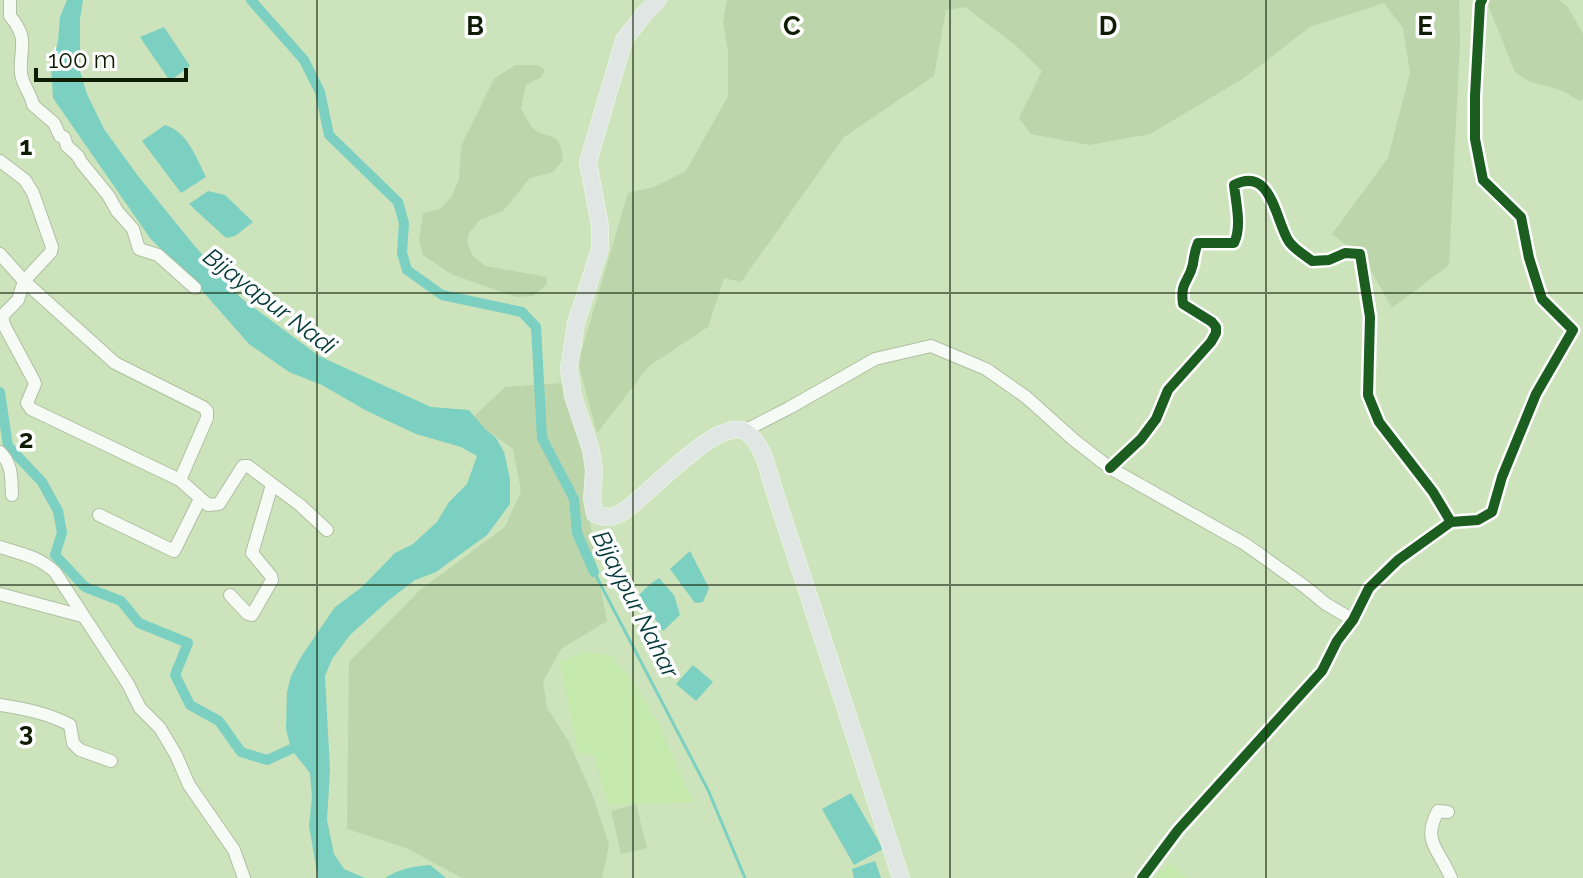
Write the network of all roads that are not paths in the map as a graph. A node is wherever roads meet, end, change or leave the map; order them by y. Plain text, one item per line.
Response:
1 (10, 0) edge
2 (658, 0) edge
3 (1482, 0) edge
4 (0, 161) edge
5 (0, 254) edge
6 (24, 281) junction
7 (195, 288) dead end
8 (746, 430) junction
9 (0, 452) edge
10 (1110, 468) junction
11 (180, 480) junction
12 (272, 485) junction
13 (12, 495) dead end
14 (200, 499) junction
15 (99, 515) dead end
16 (1451, 522) junction
17 (327, 530) dead end
18 (0, 547) edge
19 (0, 594) edge
20 (230, 595) dead end
21 (82, 616) junction
22 (1353, 620) junction
23 (0, 705) edge
24 (111, 761) dead end
25 (1448, 812) dead end
26 (244, 878) edge
27 (901, 878) edge
28 (1142, 878) edge
29 (1451, 878) edge

1 - 7 street
2 - 8 main road
3 - 16 street
4 - 6 street
5 - 6 street
6 - 11 street
6 - 11 street
8 - 10 street
8 - 27 main road
9 - 13 street
10 - 16 street
10 - 22 street
11 - 14 street
12 - 14 street
12 - 17 street
12 - 20 street
14 - 15 street
16 - 22 street
18 - 21 street
19 - 21 street
21 - 26 street
22 - 28 street
23 - 24 street
25 - 29 street

